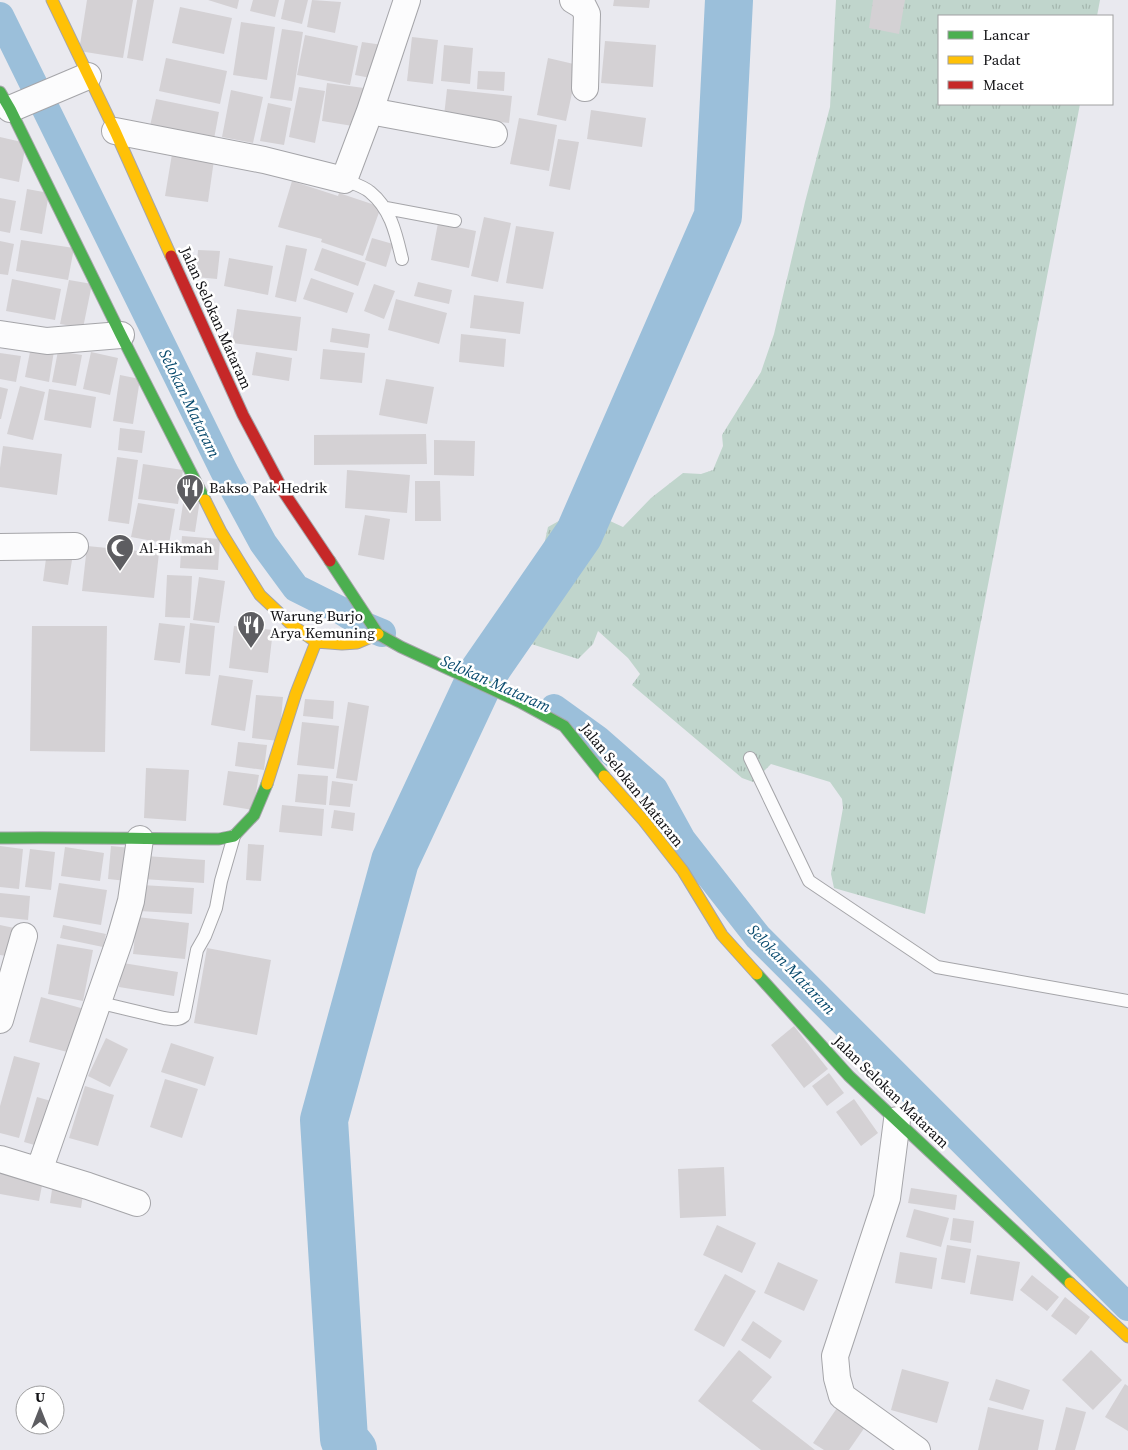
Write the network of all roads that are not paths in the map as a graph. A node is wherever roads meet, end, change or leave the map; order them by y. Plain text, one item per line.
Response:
1 (52, 0) edge
2 (407, 0) edge
3 (573, 0) edge
4 (81, 79) junction
5 (585, 88) dead end
6 (8, 100) edge
7 (370, 110) junction
8 (115, 131) junction
9 (494, 134) dead end
10 (344, 180) junction
11 (386, 208) junction
12 (455, 221) dead end
13 (402, 259) dead end
14 (0, 334) edge
15 (121, 335) junction
16 (75, 546) dead end
17 (0, 547) edge
18 (375, 636) junction
19 (316, 642) junction
20 (750, 758) dead end
21 (234, 836) junction
22 (0, 838) edge
23 (140, 839) junction
24 (24, 936) dead end
25 (1128, 1001) edge
26 (98, 1002) junction
27 (0, 1020) edge
28 (897, 1120) junction
29 (0, 1159) edge
30 (39, 1171) junction
31 (137, 1203) dead end
32 (1128, 1337) edge
33 (917, 1450) edge

1 - 4 street, Jalan Selokan Mataram
2 - 7 street
3 - 5 street
4 - 6 street
4 - 8 street, Jalan Selokan Mataram
6 - 15 street
7 - 9 street
7 - 10 street
8 - 10 street
8 - 18 street, Jalan Selokan Mataram
10 - 11 lane
11 - 12 lane
11 - 13 lane
14 - 15 street
15 - 19 street
16 - 17 street
18 - 19 street
18 - 28 street, Jalan Selokan Mataram
19 - 21 street
20 - 25 lane
21 - 23 street
21 - 26 lane
22 - 23 street
23 - 26 street
24 - 27 street
26 - 30 street
28 - 32 street, Jalan Selokan Mataram
28 - 33 street
29 - 30 street
30 - 31 street

